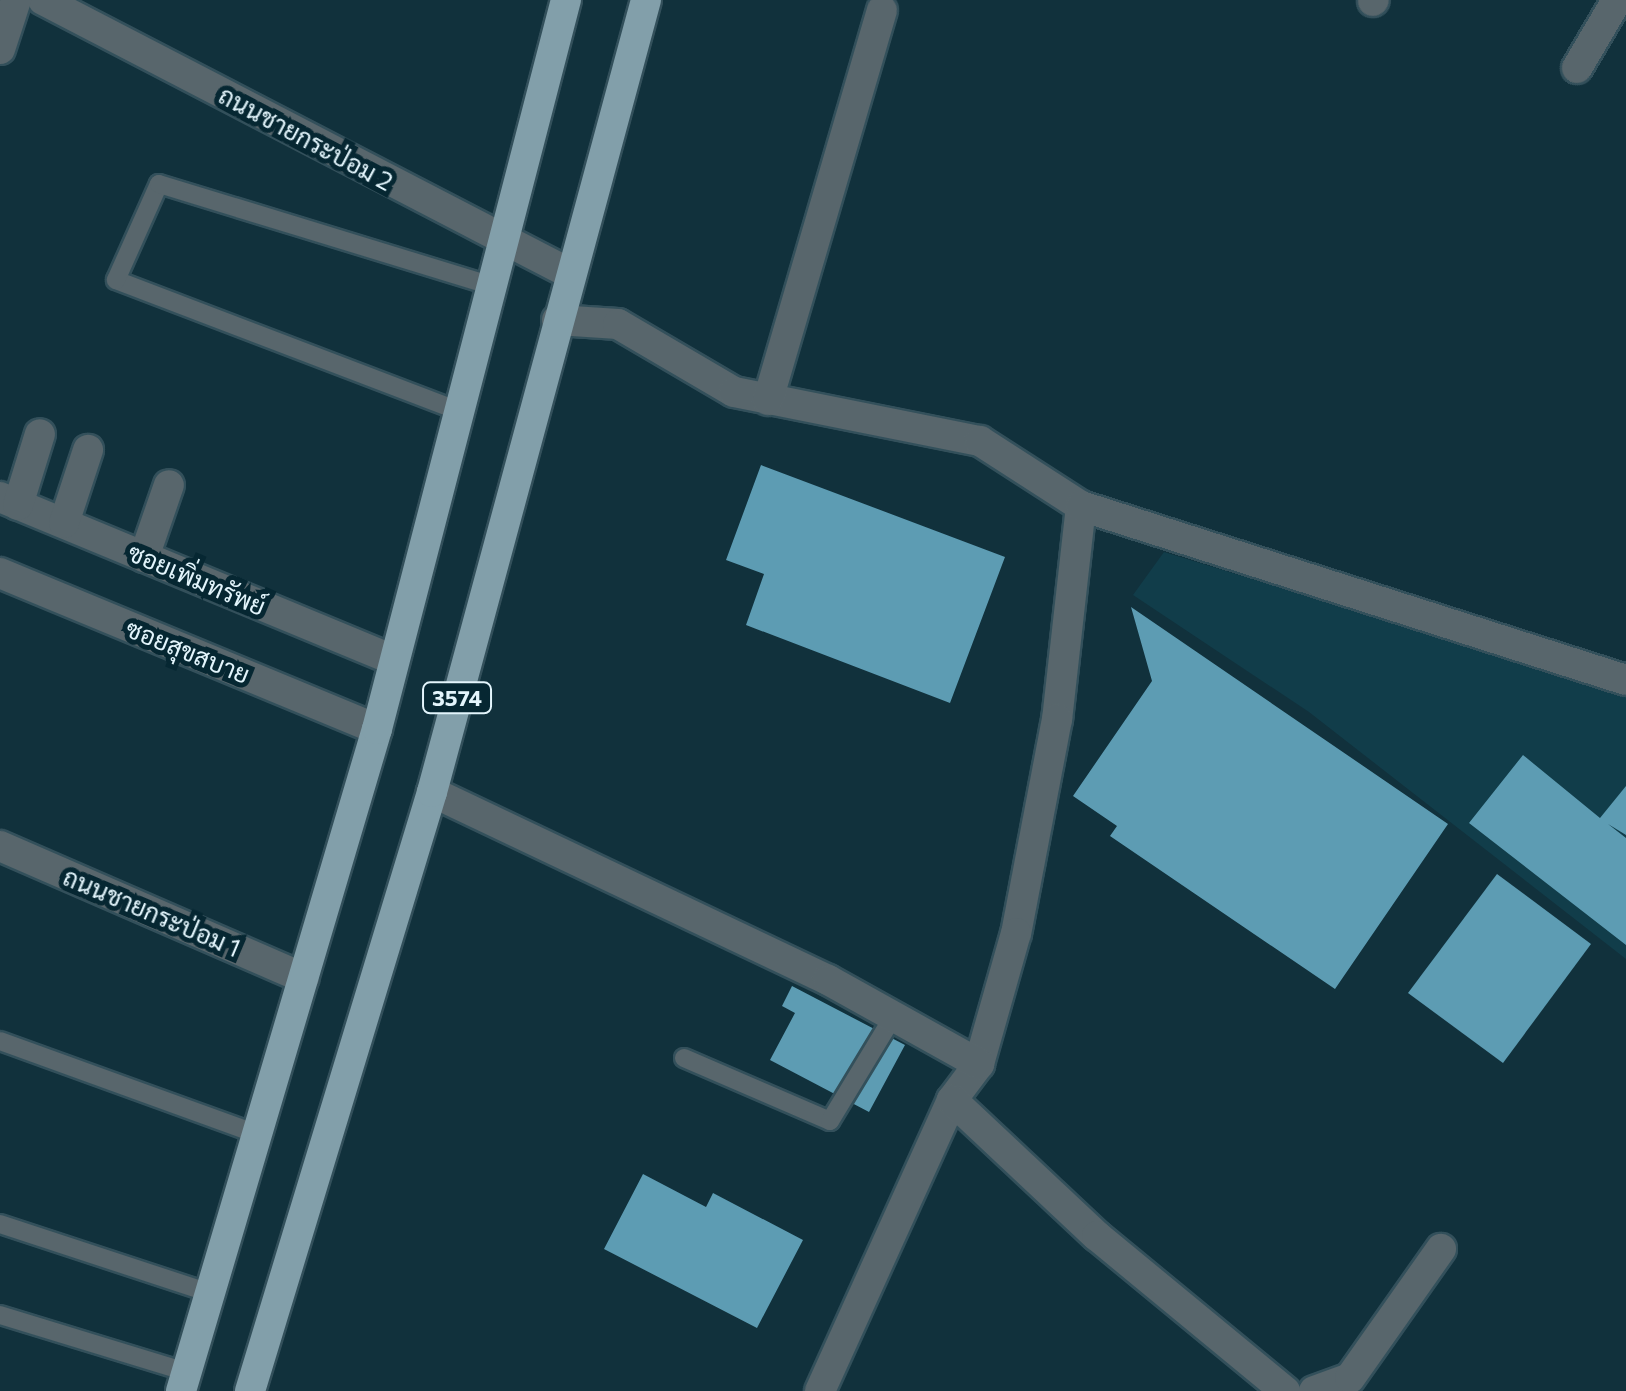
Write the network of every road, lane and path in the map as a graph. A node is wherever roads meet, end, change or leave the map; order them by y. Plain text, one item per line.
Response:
1 (16, 0) edge
2 (43, 0) edge
3 (566, 0) edge
4 (646, 0) edge
5 (1618, 0) edge
6 (882, 10) dead end
7 (0, 49) edge
8 (1577, 68) dead end
9 (498, 239) junction
10 (570, 273) junction
11 (487, 284) junction
12 (558, 320) junction
13 (768, 400) junction
14 (456, 410) junction
15 (40, 434) dead end
16 (88, 450) dead end
17 (169, 485) dead end
18 (9, 501) edge
19 (1081, 506) junction
20 (64, 524) junction
21 (144, 556) junction
22 (0, 573) edge
23 (394, 660) junction
24 (1626, 680) edge
25 (377, 728) junction
26 (432, 792) junction
27 (0, 846) edge
28 (304, 978) junction
29 (894, 1017) junction
30 (0, 1041) edge
31 (684, 1058) dead end
32 (979, 1064) junction
33 (952, 1100) junction
34 (258, 1134) junction
35 (0, 1224) edge
36 (1441, 1249) dead end
37 (210, 1293) junction
38 (0, 1316) edge
39 (184, 1382) edge
40 (250, 1391) edge
41 (820, 1391) edge
42 (1285, 1391) edge
43 (1314, 1391) edge

1 - 7 street
2 - 9 street, ถนนชายกระป่อม 2
3 - 9 main road, 3574
4 - 10 main road, 3574
5 - 8 street
6 - 13 street
9 - 10 street, ถนนชายกระป่อม 2
9 - 11 main road, 3574
10 - 12 main road, 3574
11 - 14 main road, 3574
11 - 14 lane
12 - 13 street
12 - 26 main road, 3574
13 - 19 street
14 - 23 main road, 3574
15 - 18 street
16 - 20 street
17 - 21 street
18 - 20 street, ซอยเพิ่มทรัพย์
19 - 24 street
19 - 32 street
20 - 21 street, ซอยเพิ่มทรัพย์
21 - 23 street, ซอยเพิ่มทรัพย์
22 - 25 street, ซอยสุขสบาย
23 - 25 main road, 3574
25 - 28 main road, 3574
26 - 29 street
26 - 40 main road, 3574
27 - 28 street, ถนนชายกระป่อม 1
28 - 34 main road, 3574
29 - 31 lane
29 - 32 street
30 - 34 lane
32 - 33 street
33 - 41 street
33 - 42 street
34 - 37 main road, 3574
35 - 37 lane
36 - 43 street
37 - 39 main road, 3574
38 - 39 lane

